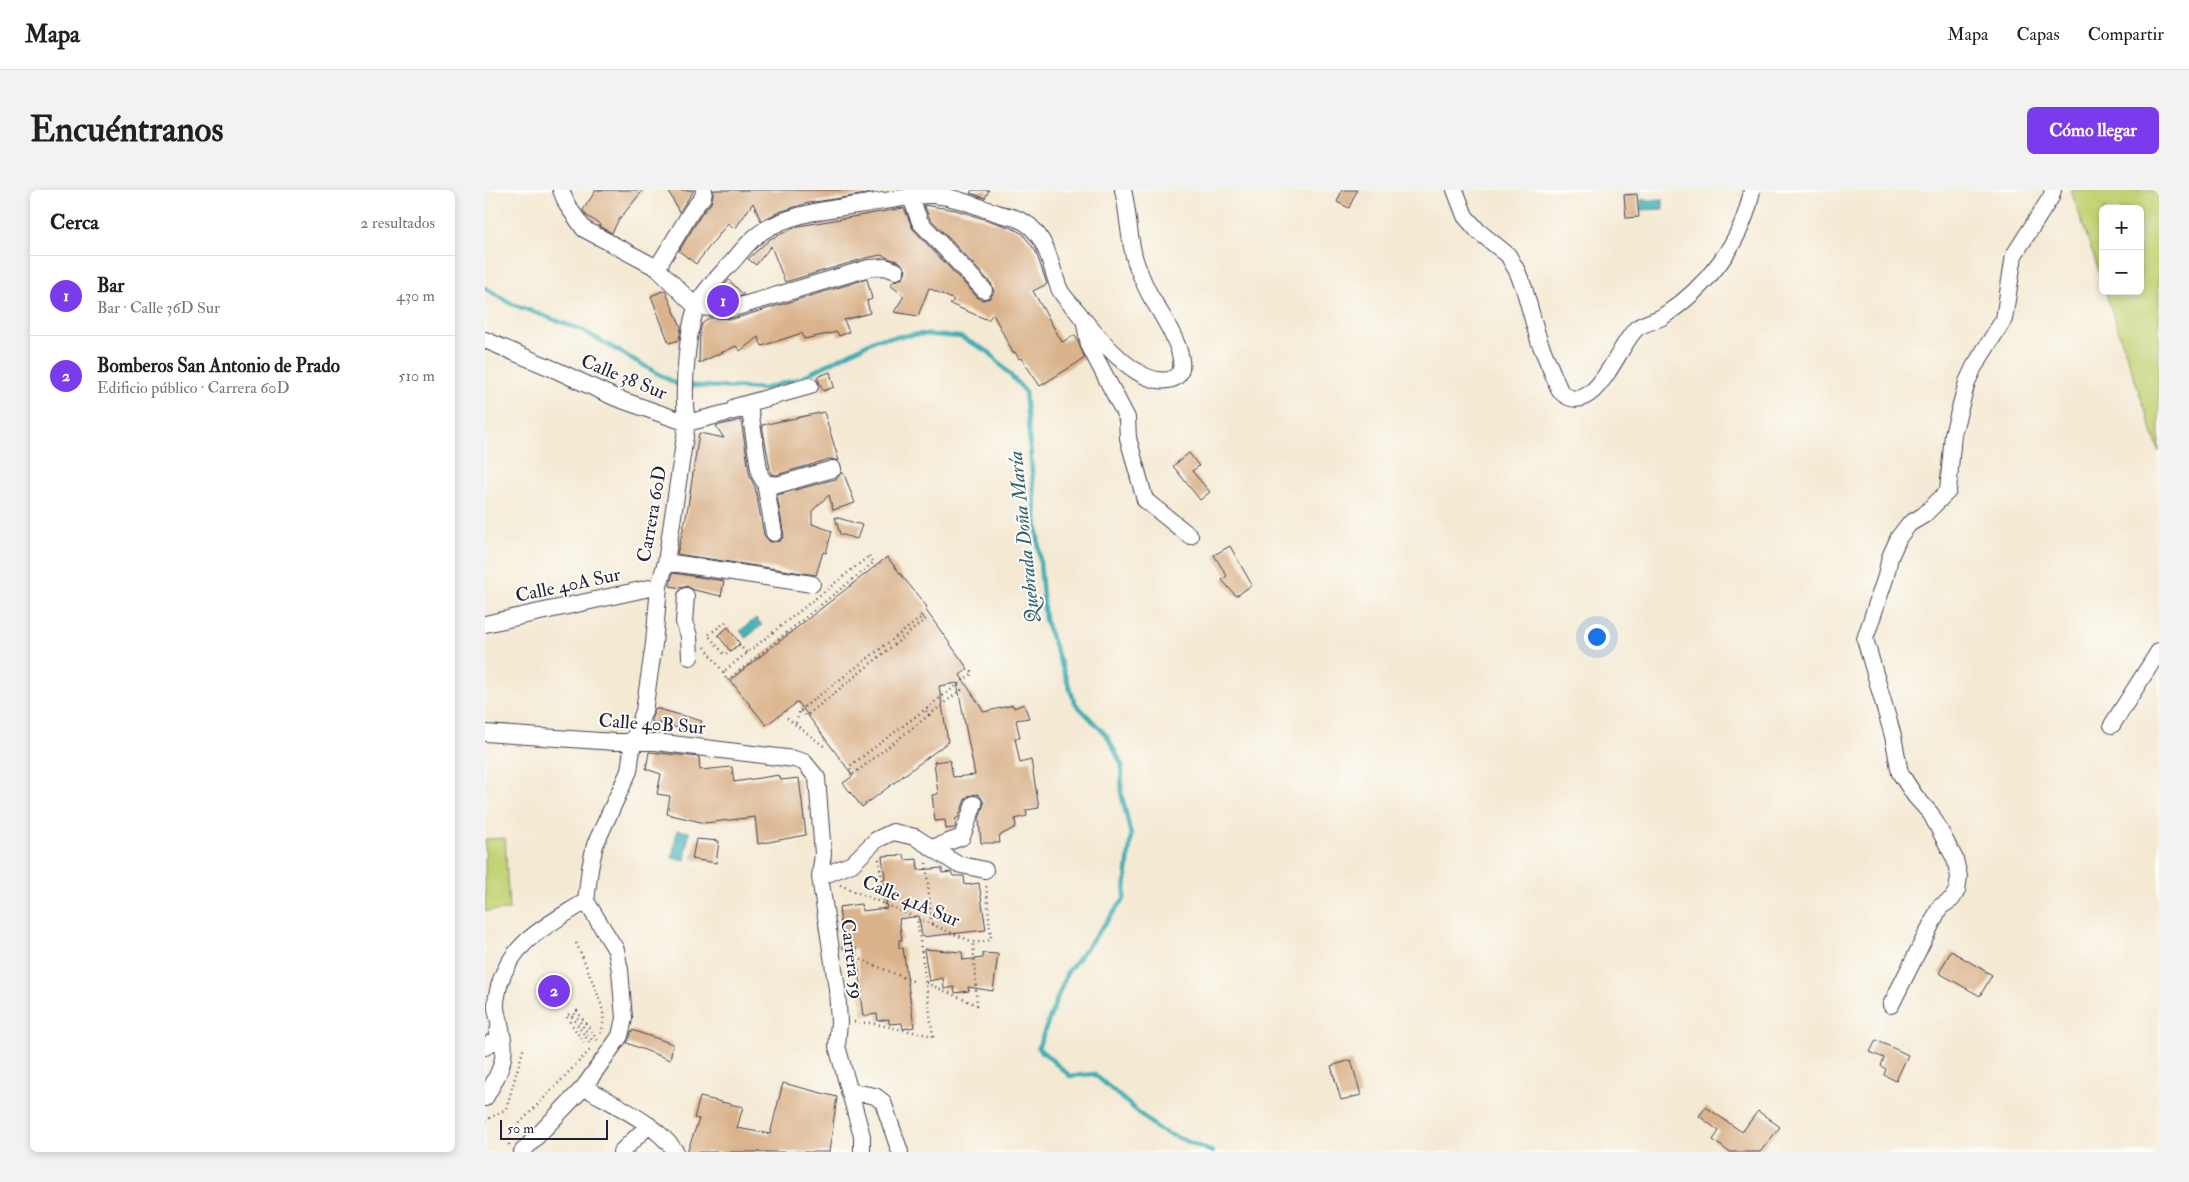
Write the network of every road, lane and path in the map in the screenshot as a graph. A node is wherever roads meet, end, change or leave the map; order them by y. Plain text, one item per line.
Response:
1 (561, 190) edge
2 (704, 190) edge
3 (1123, 190) edge
4 (1455, 190) edge
5 (1752, 190) edge
6 (2053, 190) edge
7 (889, 195) edge
8 (909, 196) junction
9 (657, 268) junction
10 (896, 271) dead end
11 (984, 290) dead end
12 (696, 307) junction
13 (1085, 321) junction
14 (485, 340) edge
15 (810, 386) dead end
16 (687, 417) junction
17 (833, 468) dead end
18 (765, 483) junction
19 (775, 533) dead end
20 (1189, 536) dead end
21 (666, 562) junction
22 (811, 584) dead end
23 (659, 586) junction
24 (687, 596) dead end
25 (919, 613) dead end
26 (922, 617) junction
27 (726, 622) dead end
28 (485, 624) edge
29 (690, 650) joint
30 (2159, 651) edge
31 (747, 653) junction
32 (971, 670) dead end
33 (723, 672) junction
34 (957, 685) junction
35 (800, 710) junction
36 (926, 712) dead end
37 (929, 715) junction
38 (787, 718) dead end
39 (797, 723) junction
40 (2112, 725) dead end
41 (485, 733) edge
42 (633, 741) junction
43 (825, 747) dead end
44 (813, 769) joint
45 (974, 804) dead end
46 (876, 840) junction
47 (932, 848) junction
48 (985, 870) joint
49 (820, 876) junction
50 (586, 901) junction
51 (885, 905) junction
52 (917, 919) junction
53 (932, 926) junction
54 (973, 942) junction
55 (575, 944) dead end
56 (831, 947) junction
57 (915, 982) dead end
58 (926, 983) junction
59 (1891, 1005) dead end
60 (839, 1022) junction
61 (500, 1024) junction
62 (598, 1040) junction
63 (584, 1043) dead end
64 (485, 1047) edge
65 (524, 1047) dead end
66 (584, 1086) junction
67 (849, 1091) junction
68 (485, 1098) edge
69 (485, 1121) edge
70 (649, 1126) junction
71 (510, 1152) edge
72 (522, 1152) edge
73 (621, 1152) edge
74 (676, 1152) edge
75 (862, 1152) edge
76 (900, 1152) edge

1 - 9 street
2 - 9 street
3 - 13 street
4 - 5 street
6 - 59 street
7 - 8 street
7 - 12 street
8 - 11 street
8 - 13 street
9 - 12 street
10 - 12 street
12 - 16 street, Carrera 60D
13 - 20 street
14 - 16 street, Calle 38 Sur
15 - 16 street
16 - 18 street
16 - 21 street, Carrera 60D
17 - 18 street
18 - 19 street
21 - 22 street
21 - 23 street, Carrera 60D
23 - 28 street, Calle 40A Sur
23 - 42 street, Carrera 60D
24 - 29 street
25 - 26 path
26 - 35 path
26 - 35 path
27 - 31 path
29 - 33 path
30 - 40 street
31 - 33 path
31 - 33 path
32 - 34 path
34 - 37 path
34 - 37 path
35 - 39 path
36 - 37 path
38 - 39 path
39 - 43 path
41 - 42 street, Calle 40B Sur
42 - 44 street, Calle 40B Sur
42 - 50 street, Carrera 60D
44 - 49 street, Carrera 59
45 - 47 street
46 - 47 street
46 - 49 street
46 - 51 path
47 - 48 street
47 - 53 path
48 - 54 path, Calle 41A Sur
49 - 51 path, Calle 41A Sur
49 - 56 street, Carrera 59
50 - 61 street
50 - 66 street
51 - 52 path, Calle 41A Sur
52 - 53 path, Calle 41A Sur
52 - 58 path
53 - 54 path, Calle 41A Sur
54 - 58 path
55 - 62 path
56 - 57 path
56 - 60 street, Carrera 59
58 - 60 path
60 - 67 street, Carrera 59
61 - 64 street
61 - 68 street
62 - 63 path
62 - 71 path
65 - 69 path
66 - 70 street
66 - 72 street
67 - 75 street, Carrera 59
67 - 76 street
70 - 73 street
70 - 74 street

